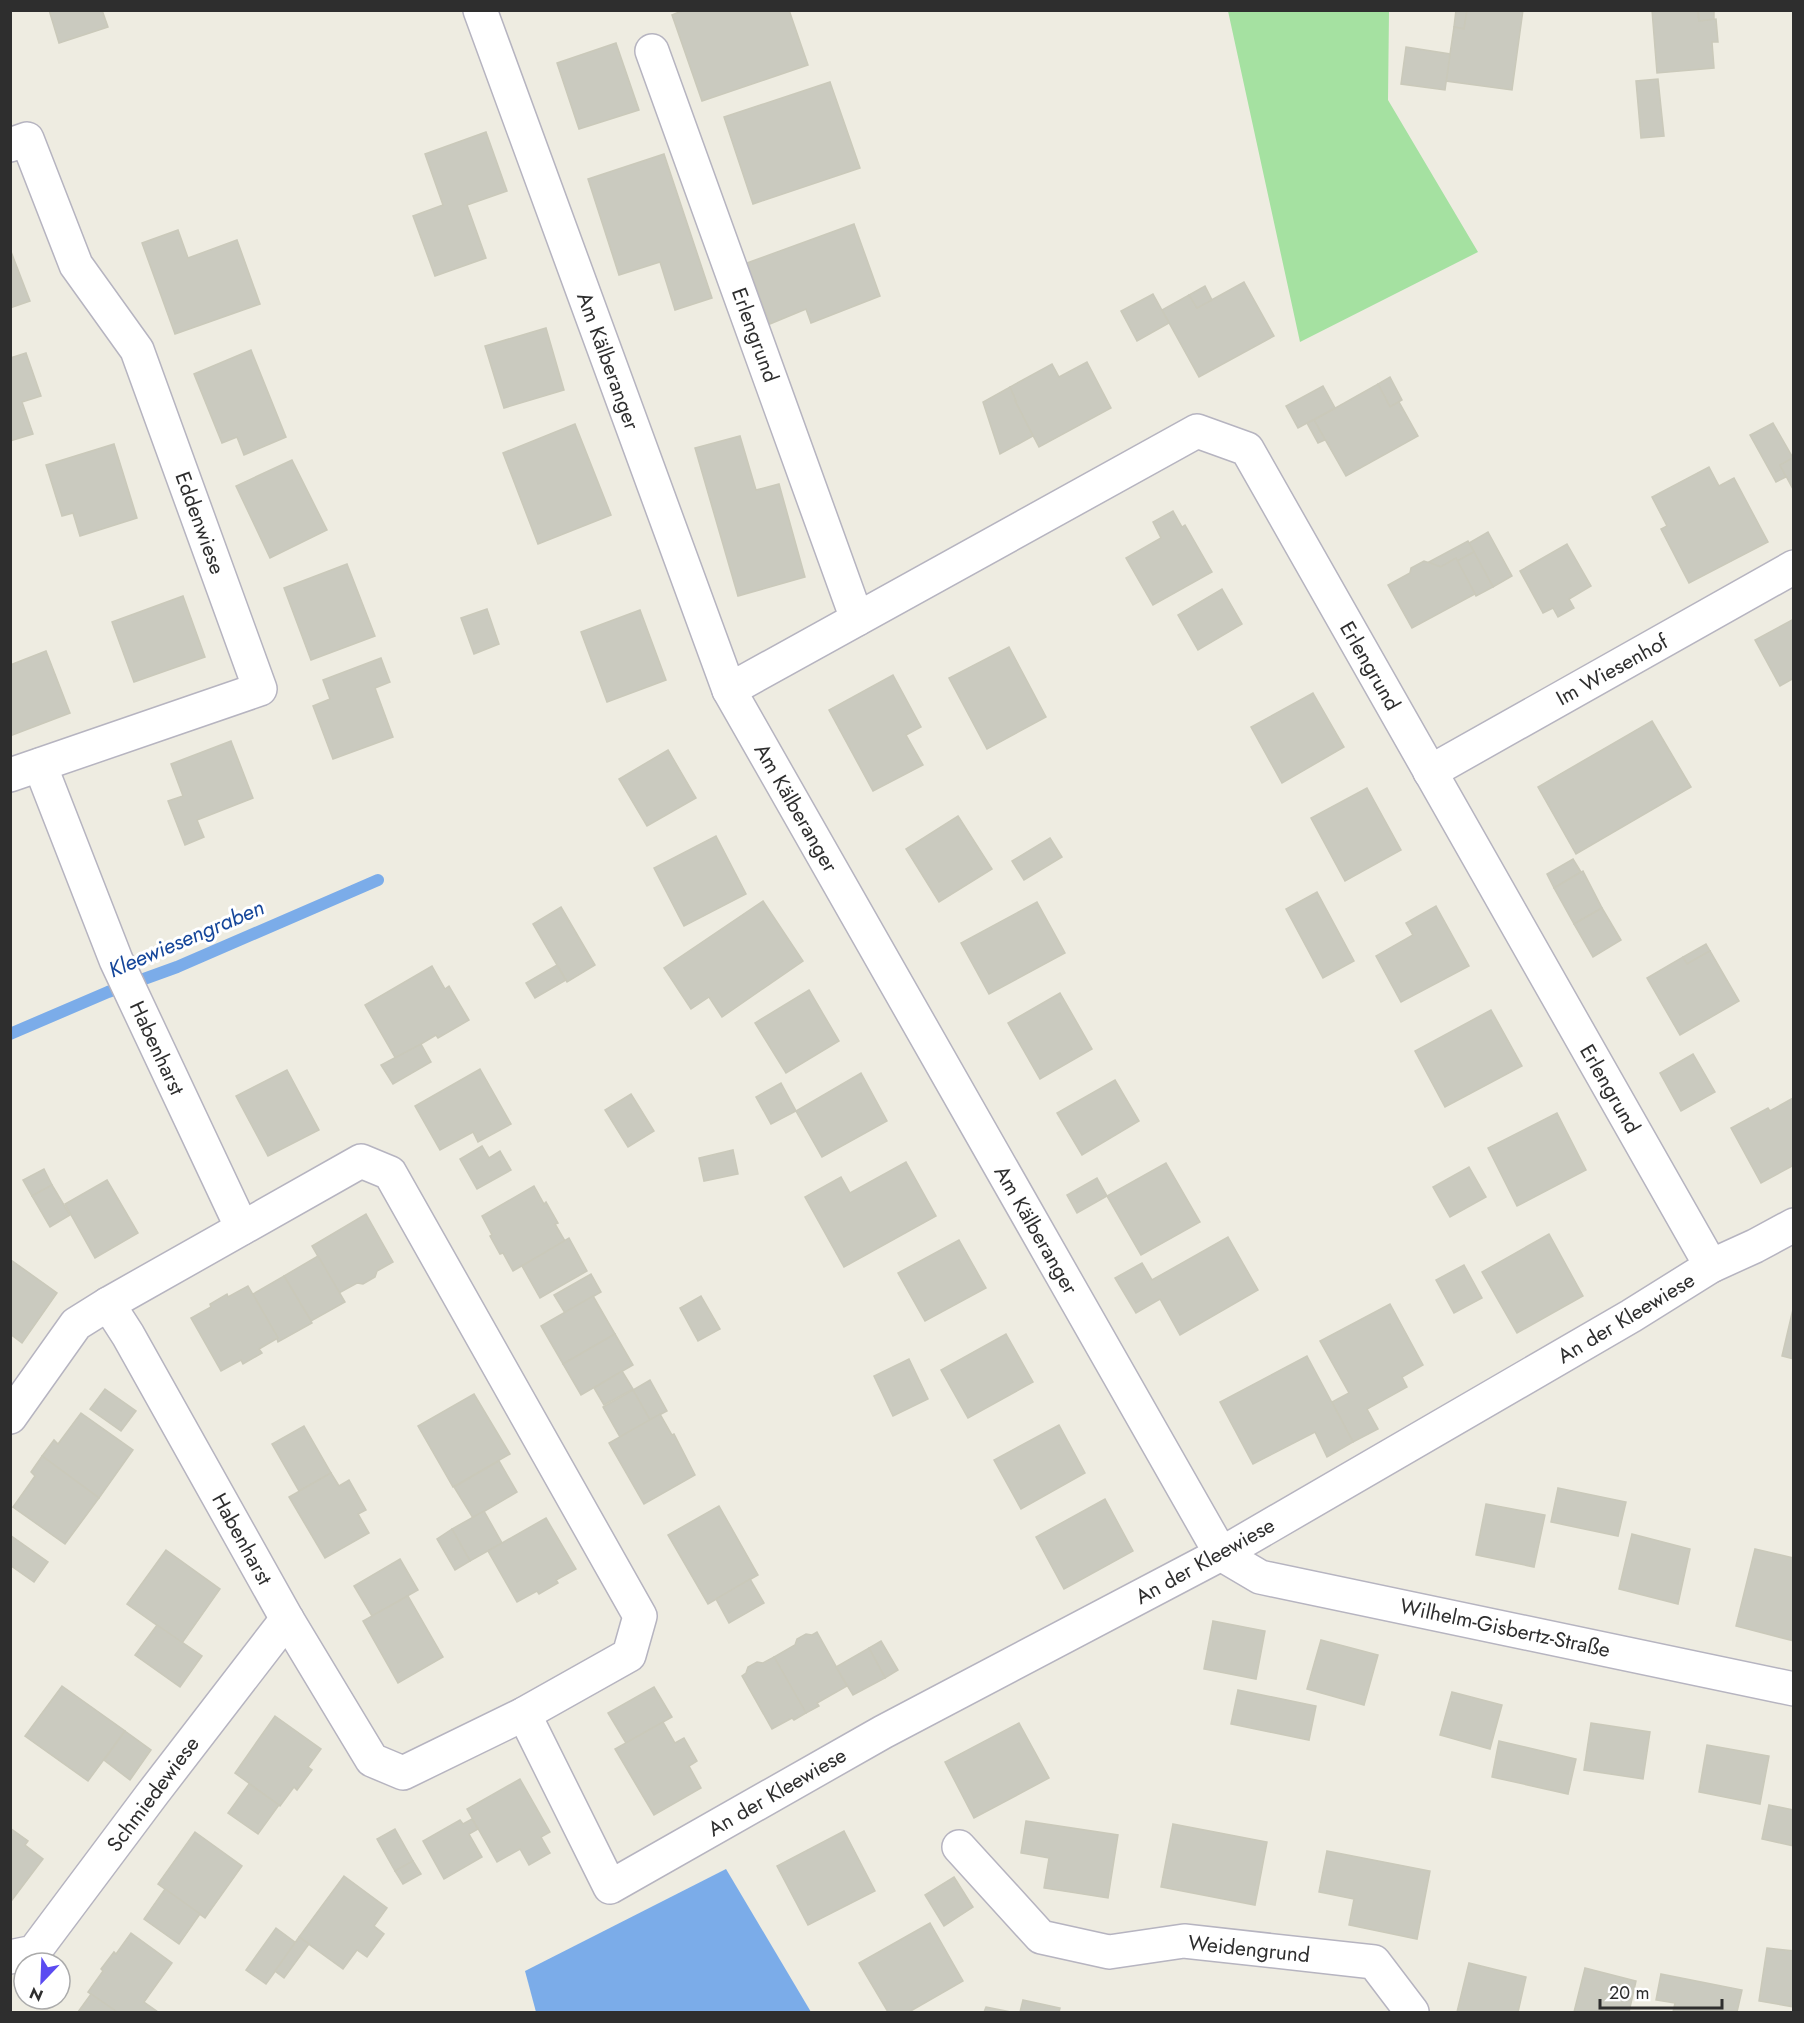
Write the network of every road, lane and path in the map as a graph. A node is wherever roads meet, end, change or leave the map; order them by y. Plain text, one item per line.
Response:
1 (480, 10) edge
2 (652, 51) dead end
3 (10, 145) edge
4 (1794, 567) edge
5 (858, 619) junction
6 (729, 690) junction
7 (25, 770) edge
8 (1430, 772) junction
9 (1794, 1224) edge
10 (242, 1228) junction
11 (1755, 1246) junction
12 (1794, 1254) edge
13 (1710, 1266) junction
14 (108, 1304) junction
15 (10, 1417) edge
16 (1221, 1554) junction
17 (287, 1619) junction
18 (1794, 1689) edge
19 (524, 1714) junction
20 (959, 1847) dead end
21 (10, 1957) edge
22 (1412, 2013) edge

1 - 6 street, Am Kälberanger
2 - 5 street, Erlengrund
3 - 7 street, Eddenwiese
4 - 8 street, Im Wiesenhof
5 - 6 street, Erlengrund
5 - 8 street, Erlengrund
6 - 16 street, Am Kälberanger
7 - 10 street, Habenharst
8 - 13 street, Erlengrund
9 - 11 street, An der Kleewiese
10 - 14 street, Habenharst
10 - 19 street, Habenharst
11 - 12 street
11 - 13 street, An der Kleewiese
13 - 16 street, An der Kleewiese
14 - 15 street
14 - 17 street, Habenharst
16 - 18 street, Wilhelm-Gisbertz-Straße
16 - 19 street, An der Kleewiese
17 - 19 street, Habenharst
17 - 21 street, Schmiedewiese
20 - 22 street, Weidengrund

